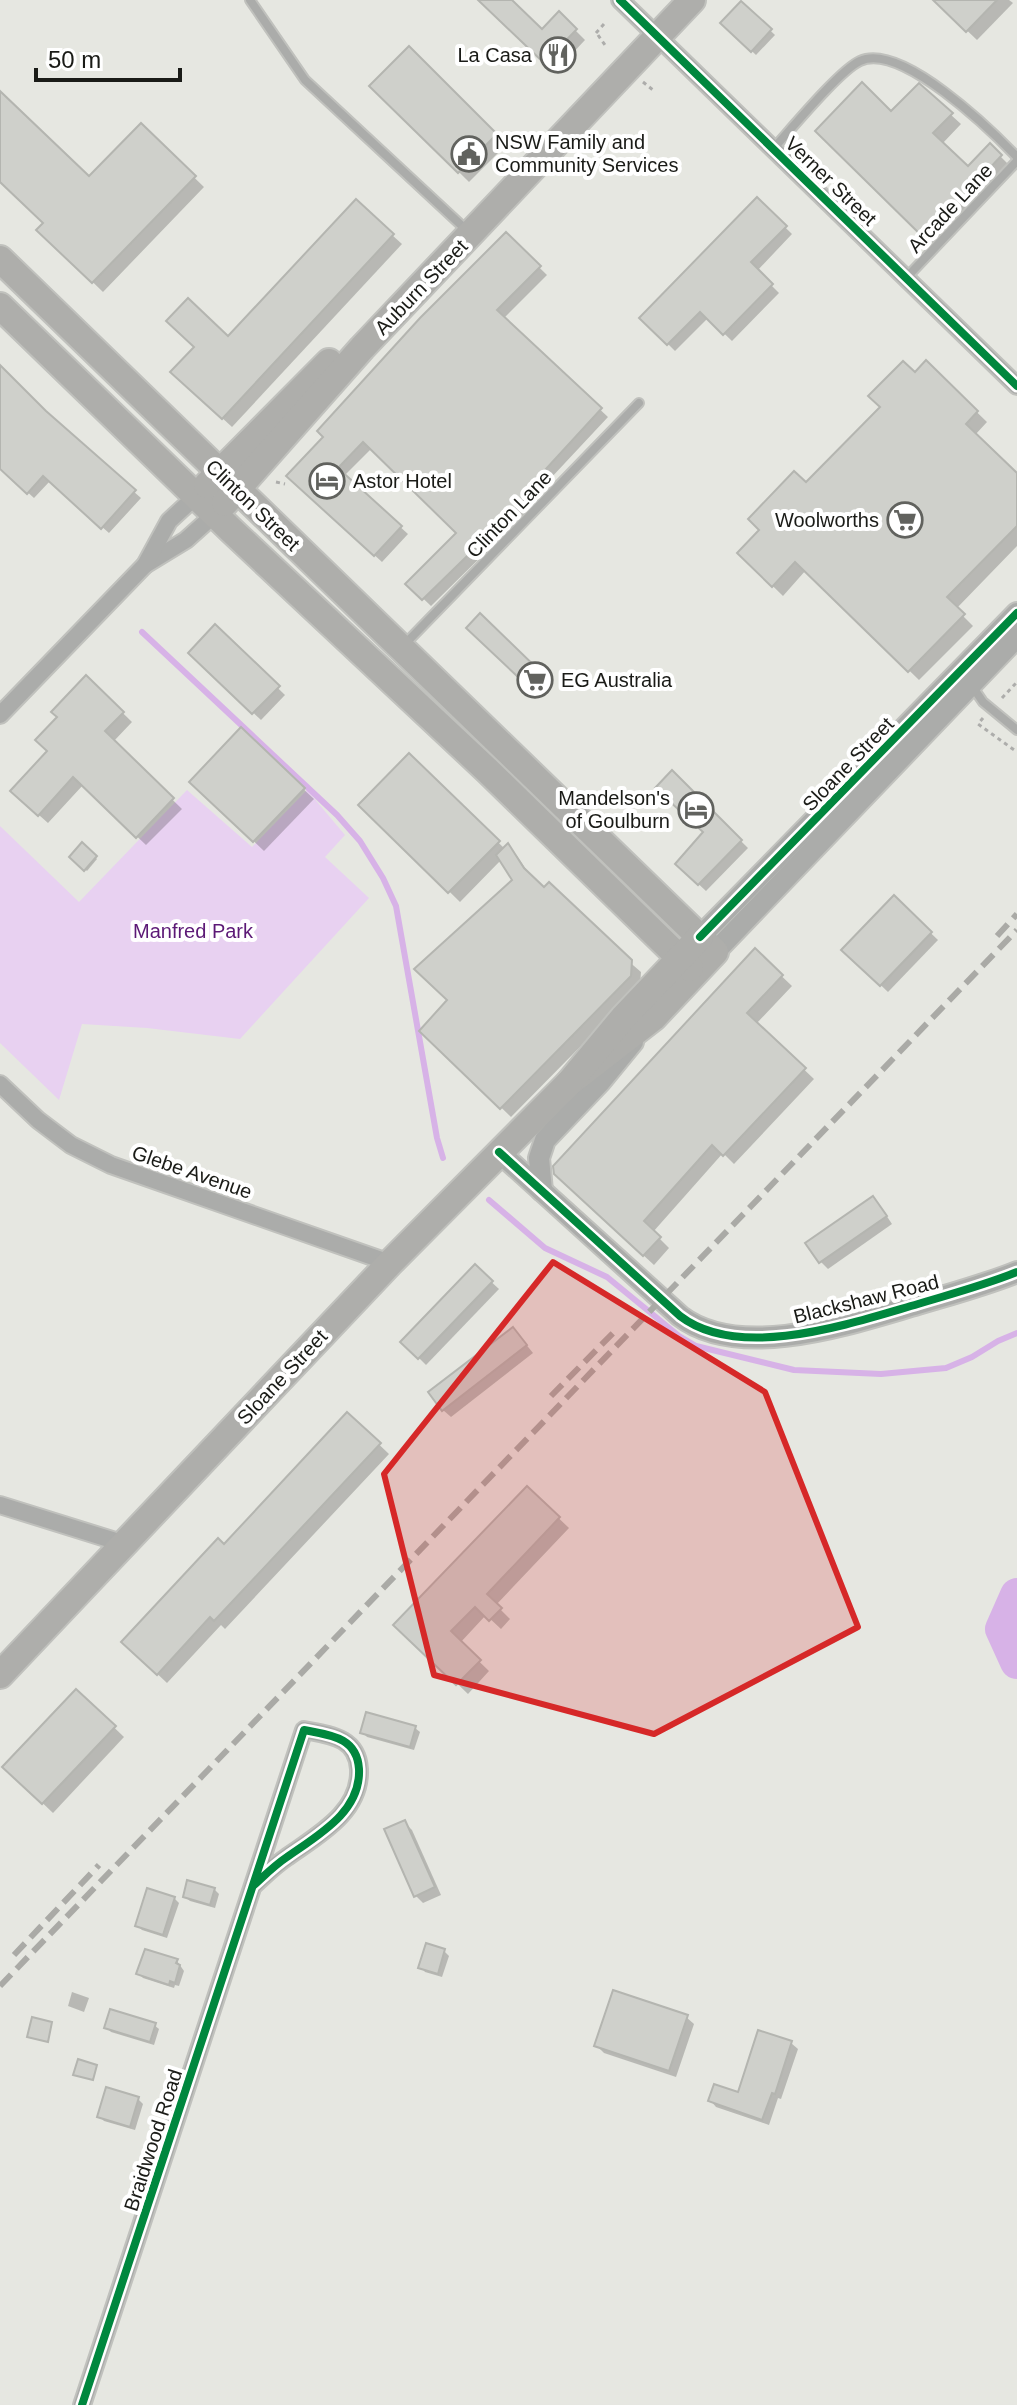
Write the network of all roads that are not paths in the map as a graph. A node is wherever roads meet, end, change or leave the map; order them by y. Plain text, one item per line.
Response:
1 (250, 0) edge
2 (620, 0) edge
3 (675, 0) edge
4 (692, 0) edge
5 (653, 32) junction
6 (774, 148) junction
7 (1017, 159) edge
8 (461, 225) junction
9 (0, 259) edge
10 (907, 277) junction
11 (0, 306) edge
12 (1017, 386) edge
13 (639, 403) dead end
14 (229, 482) junction
15 (196, 496) junction
16 (215, 514) junction
17 (145, 565) junction
18 (1017, 613) edge
19 (1017, 637) edge
20 (402, 647) junction
21 (975, 657) junction
22 (977, 694) junction
23 (0, 715) edge
24 (1017, 730) edge
25 (508, 750) junction
26 (488, 771) junction
27 (708, 945) junction
28 (687, 965) junction
29 (653, 1018) junction
30 (569, 1083) junction
31 (0, 1084) edge
32 (499, 1152) junction
33 (542, 1191) junction
34 (390, 1263) junction
35 (1017, 1272) edge
36 (0, 1505) edge
37 (125, 1544) junction
38 (0, 1675) edge
39 (254, 1885) junction
40 (82, 2405) edge

1 - 8 lane
2 - 5 street, Verner Street
3 - 5 main road, Auburn Street
4 - 5 main road, Auburn Street
5 - 6 street, Verner Street
5 - 8 main road, Auburn Street
5 - 14 main road, Auburn Street
6 - 7 lane
6 - 10 street, Verner Street
7 - 10 lane, Arcade Lane
8 - 14 main road, Auburn Street
9 - 14 main road, Clinton Street
10 - 12 street, Verner Street
11 - 15 main road, Clinton Street
13 - 20 lane, Clinton Lane
14 - 15 main road, Auburn Street
14 - 16 main road, Auburn Street
14 - 20 main road, Clinton Street
15 - 16 main road, Clinton Street
15 - 17 street, Auburn Street
16 - 17 street, Auburn Street
16 - 26 main road, Clinton Street
17 - 23 street, Auburn Street
18 - 21 street, Sloane Street
19 - 22 street, Sloane Street
20 - 25 main road, Clinton Street
21 - 22 lane
21 - 27 street, Sloane Street
22 - 24 lane
22 - 27 street, Sloane Street
25 - 26 main road
25 - 27 main road, Clinton Street
26 - 28 main road, Clinton Street
27 - 28 main road, Sloane Street
28 - 29 main road, Sloane Street
28 - 30 main road, Sloane Street
29 - 30 main road, Sloane Street
29 - 33 street
30 - 32 main road, Sloane Street
31 - 34 street, Glebe Avenue
32 - 33 street, Blackshaw Road
32 - 34 main road, Sloane Street
33 - 35 street, Blackshaw Road
34 - 37 main road, Sloane Street
36 - 37 street
37 - 38 main road, Sloane Street
39 - 39 street, Braidwood Road
39 - 40 street, Braidwood Road

